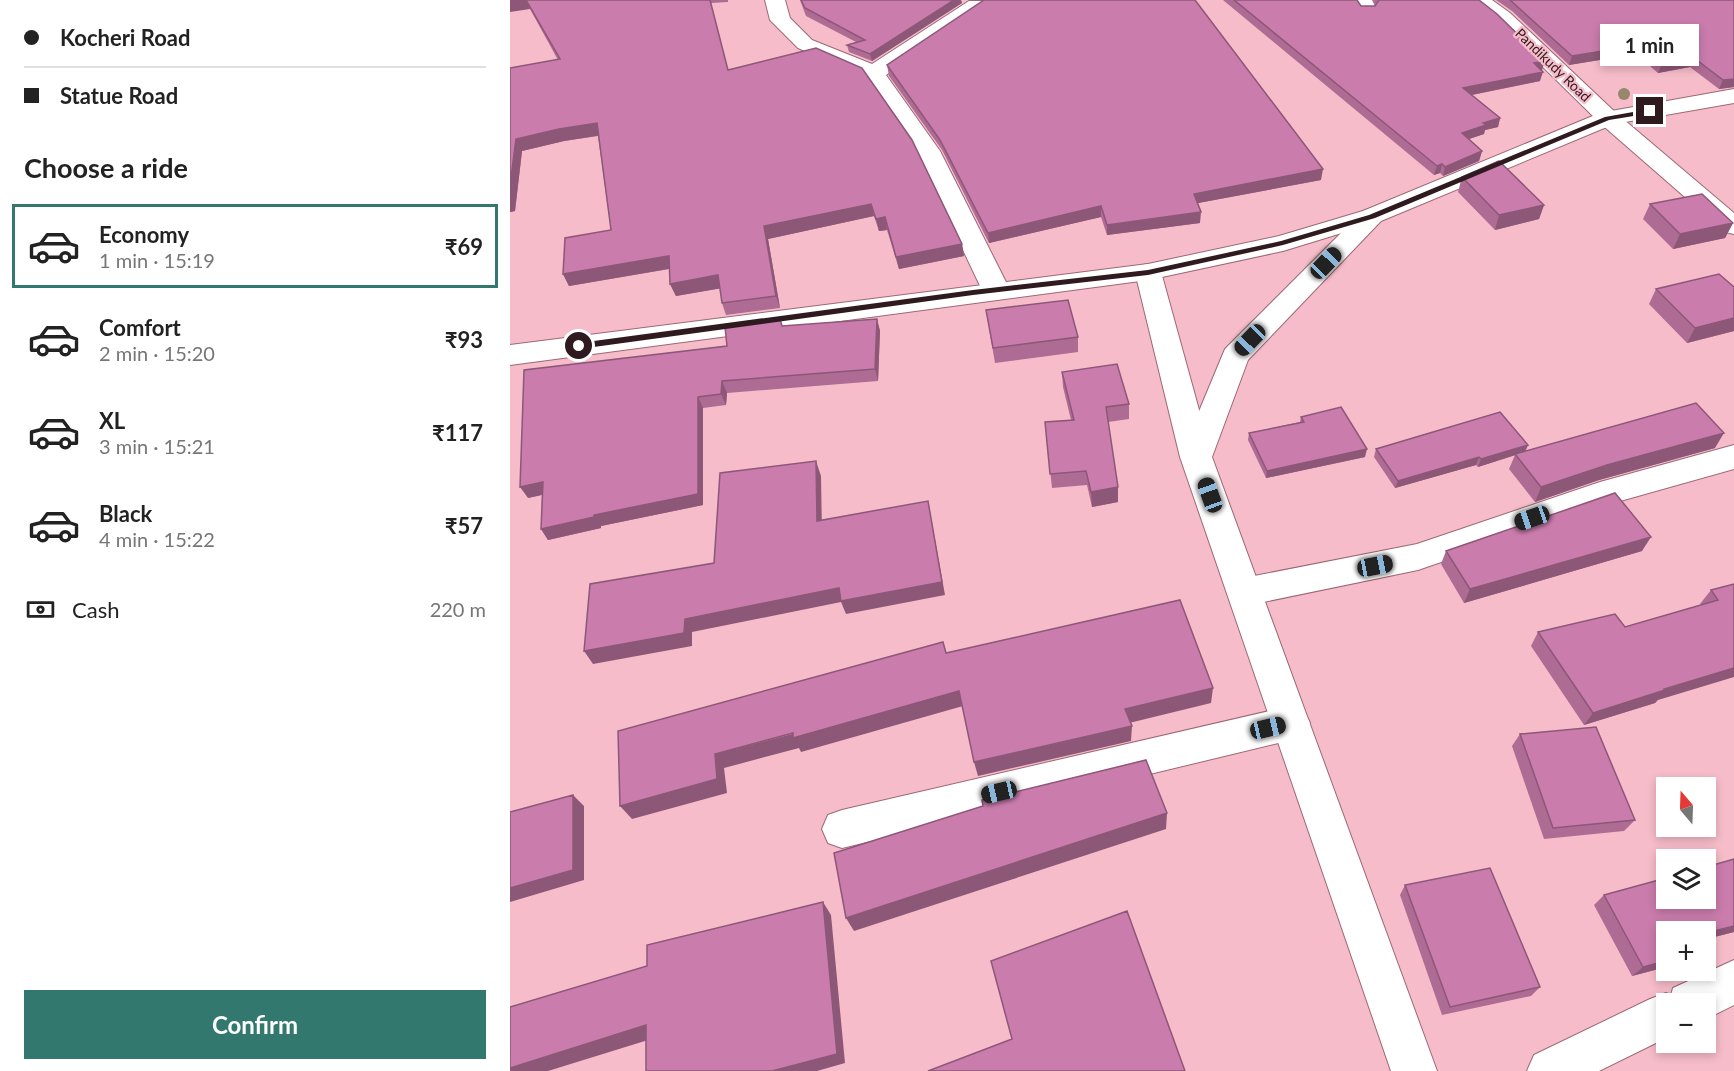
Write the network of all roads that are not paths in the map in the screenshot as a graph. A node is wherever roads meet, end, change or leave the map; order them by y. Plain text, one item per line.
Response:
1 (775, 0) edge
2 (1479, 0) edge
3 (976, 5) edge
4 (874, 74) junction
5 (1734, 96) edge
6 (1608, 118) junction
7 (1372, 216) junction
8 (1734, 226) edge
9 (1148, 272) junction
10 (996, 290) junction
11 (510, 355) edge
12 (1196, 457) junction
13 (1734, 457) edge
14 (1245, 592) junction
15 (1291, 723) junction
16 (842, 829) dead end
17 (1734, 982) edge
18 (1712, 993) edge
19 (1656, 1020) edge
20 (1414, 1071) edge
21 (1550, 1071) edge

1 - 4 street
2 - 6 street, Pandikudy Road
3 - 4 street
4 - 10 street
5 - 6 street
6 - 7 street
6 - 8 street, Pandikudy Road
7 - 9 street
7 - 12 street
9 - 10 street
9 - 12 street
10 - 11 street
12 - 14 street
13 - 14 street
14 - 15 street
15 - 16 street
15 - 20 street
17 - 18 street
19 - 21 street

